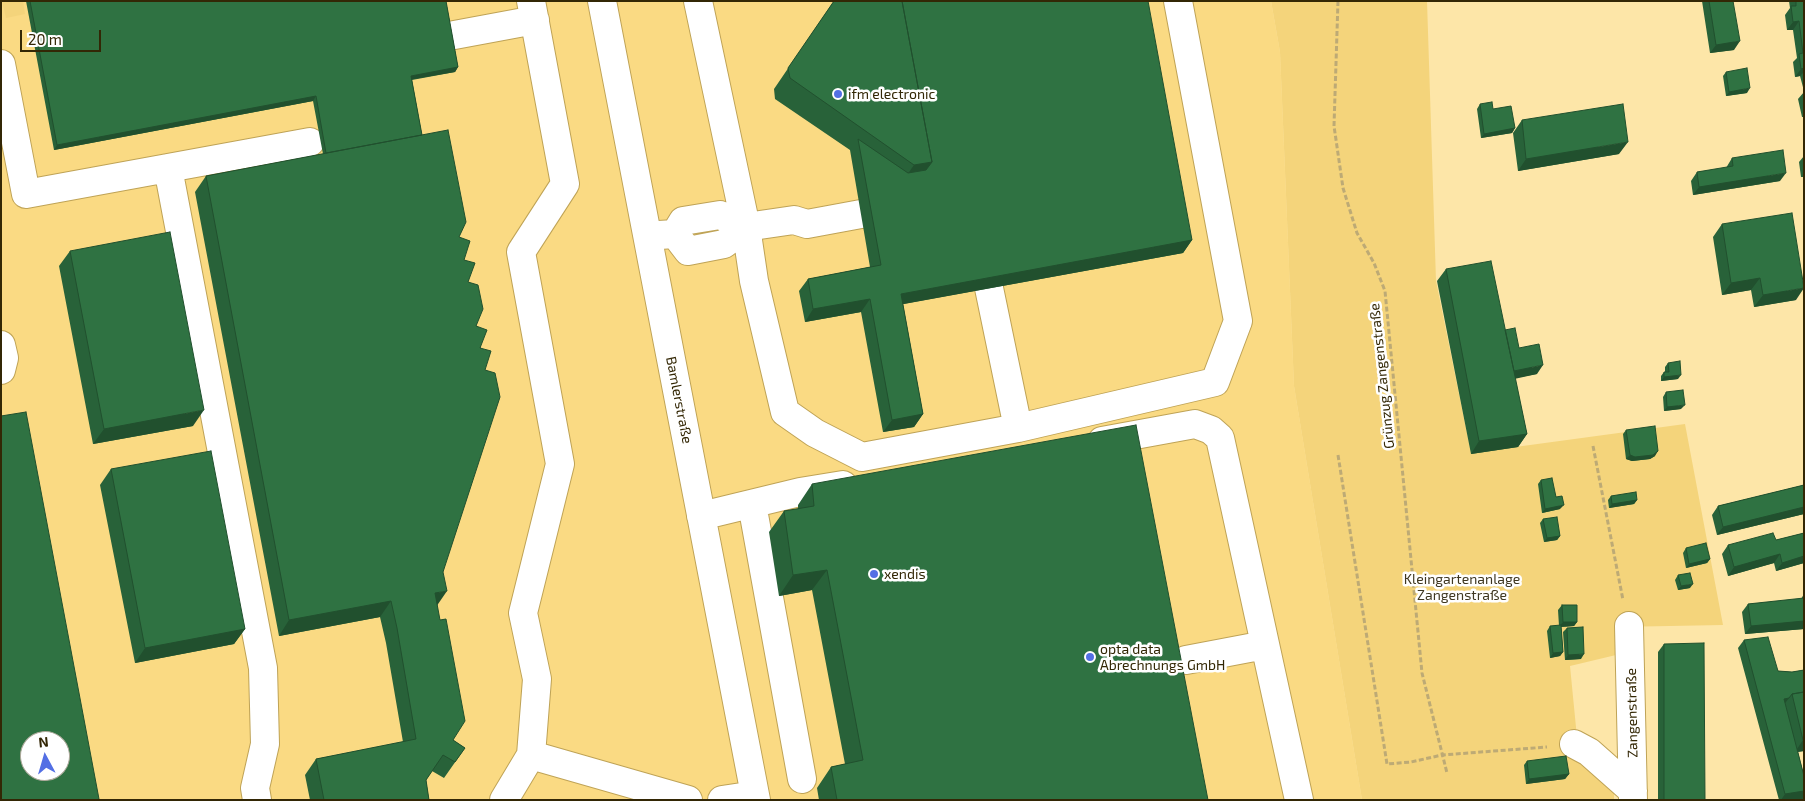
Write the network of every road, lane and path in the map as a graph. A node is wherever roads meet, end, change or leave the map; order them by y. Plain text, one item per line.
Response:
1 (602, 1) edge
2 (698, 1) edge
3 (1178, 1) edge
4 (1338, 1) edge
5 (533, 11) edge
6 (449, 36) edge
7 (1, 64) edge
8 (310, 142) dead end
9 (168, 168) junction
10 (861, 214) dead end
11 (746, 227) junction
12 (647, 235) junction
13 (989, 288) edge
14 (1, 345) edge
15 (1, 370) edge
16 (1018, 428) junction
17 (1080, 445) edge
18 (1593, 446) dead end
19 (1338, 455) dead end
20 (906, 474) edge
21 (752, 504) junction
22 (701, 516) junction
23 (1629, 626) joint
24 (1265, 646) junction
25 (1186, 660) dead end
26 (1574, 744) joint
27 (531, 755) junction
28 (1442, 755) junction
29 (1447, 773) dead end
30 (802, 779) dead end
31 (1633, 795) edge
32 (756, 797) edge
33 (257, 800) edge
34 (504, 800) edge
35 (688, 800) edge
36 (722, 800) edge
37 (1299, 800) edge

1 - 12 street, Bamlerstraße
2 - 11 street
3 - 16 street
4 - 28 path, Grünzug Zangenstraße
5 - 6 street
5 - 27 street
7 - 9 street
8 - 9 street
9 - 33 street
10 - 11 street
11 - 12 street
11 - 16 street
12 - 22 street, Bamlerstraße
13 - 16 street
14 - 15 street
17 - 24 street
18 - 23 path
19 - 28 path
20 - 21 street
21 - 22 street
21 - 30 street
22 - 32 street, Bamlerstraße
23 - 31 street, Zangenstraße
24 - 25 street
24 - 37 street
26 - 28 path
26 - 31 street
27 - 34 street
27 - 35 street
28 - 29 path, Grünzug Zangenstraße
32 - 36 street

